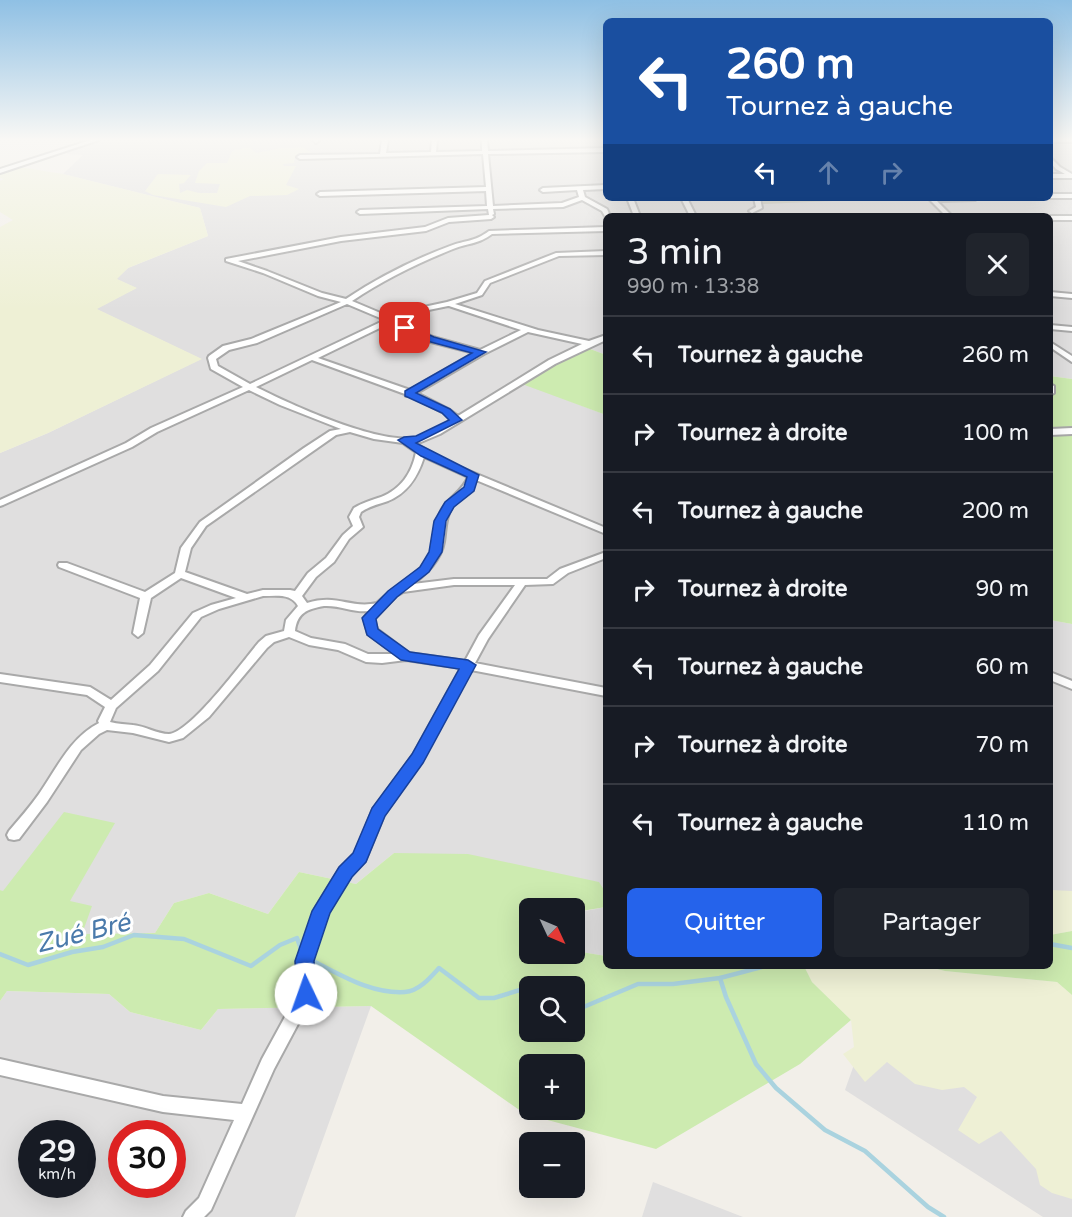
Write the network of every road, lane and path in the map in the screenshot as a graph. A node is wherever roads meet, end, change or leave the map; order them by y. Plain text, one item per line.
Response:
1 (489, 197) edge
2 (582, 198) joint
3 (758, 201) edge
4 (934, 201) edge
5 (490, 209) junction
6 (360, 212) dead end
7 (752, 212) dead end
8 (606, 213) edge
9 (946, 213) edge
10 (491, 217) junction
11 (1053, 218) edge
12 (1072, 218) edge
13 (603, 229) edge
14 (491, 232) junction
15 (603, 253) edge
16 (1053, 294) edge
17 (1072, 296) edge
18 (346, 302) junction
19 (448, 304) junction
20 (391, 320) junction
21 (1053, 327) edge
22 (528, 329) junction
23 (1072, 329) edge
24 (603, 338) edge
25 (590, 343) junction
26 (1053, 346) edge
27 (481, 352) junction
28 (312, 358) junction
29 (1072, 360) edge
30 (248, 387) junction
31 (409, 394) junction
32 (457, 420) junction
33 (348, 430) junction
34 (1072, 431) edge
35 (1053, 432) edge
36 (404, 440) junction
37 (421, 451) junction
38 (473, 475) junction
39 (0, 503) edge
40 (603, 530) edge
41 (603, 556) edge
42 (63, 565) dead end
43 (180, 574) junction
44 (522, 582) junction
45 (400, 589) junction
46 (146, 596) junction
47 (297, 596) junction
48 (248, 598) junction
49 (381, 605) junction
50 (300, 610) junction
51 (138, 633) dead end
52 (289, 633) junction
53 (406, 656) junction
54 (468, 665) junction
55 (1053, 677) edge
56 (0, 678) edge
57 (1072, 685) edge
58 (603, 691) edge
59 (111, 706) junction
60 (106, 725) junction
61 (14, 836) dead end
62 (0, 1067) edge
63 (246, 1113) junction
64 (192, 1217) edge

1 - 5 street
2 - 5 street
2 - 8 street
3 - 7 street
4 - 9 street
5 - 6 street
5 - 10 street
10 - 14 street
10 - 18 street
11 - 12 street
13 - 14 street
14 - 18 street
15 - 19 street
16 - 17 street
18 - 20 street
18 - 30 street
19 - 20 street
19 - 22 street
20 - 27 street
20 - 28 street
21 - 23 street
22 - 25 street
22 - 27 street
24 - 25 street
25 - 32 street
26 - 29 street
27 - 31 street
28 - 30 street
28 - 31 street
30 - 33 street
30 - 39 street
31 - 32 street
32 - 36 street
33 - 36 street
33 - 43 street
34 - 35 street
36 - 37 street
37 - 38 street
37 - 47 street
38 - 40 street
38 - 45 street
41 - 44 street
42 - 46 street
43 - 46 street
43 - 48 street
44 - 45 street
44 - 54 street
45 - 49 street
46 - 51 street
47 - 48 street
47 - 50 street
48 - 59 street
49 - 50 street
49 - 53 street
50 - 52 street
52 - 53 street
52 - 60 street
53 - 54 street
54 - 58 street
54 - 63 street
55 - 57 street
56 - 59 street
59 - 60 street
60 - 61 street
62 - 63 street
63 - 64 street

